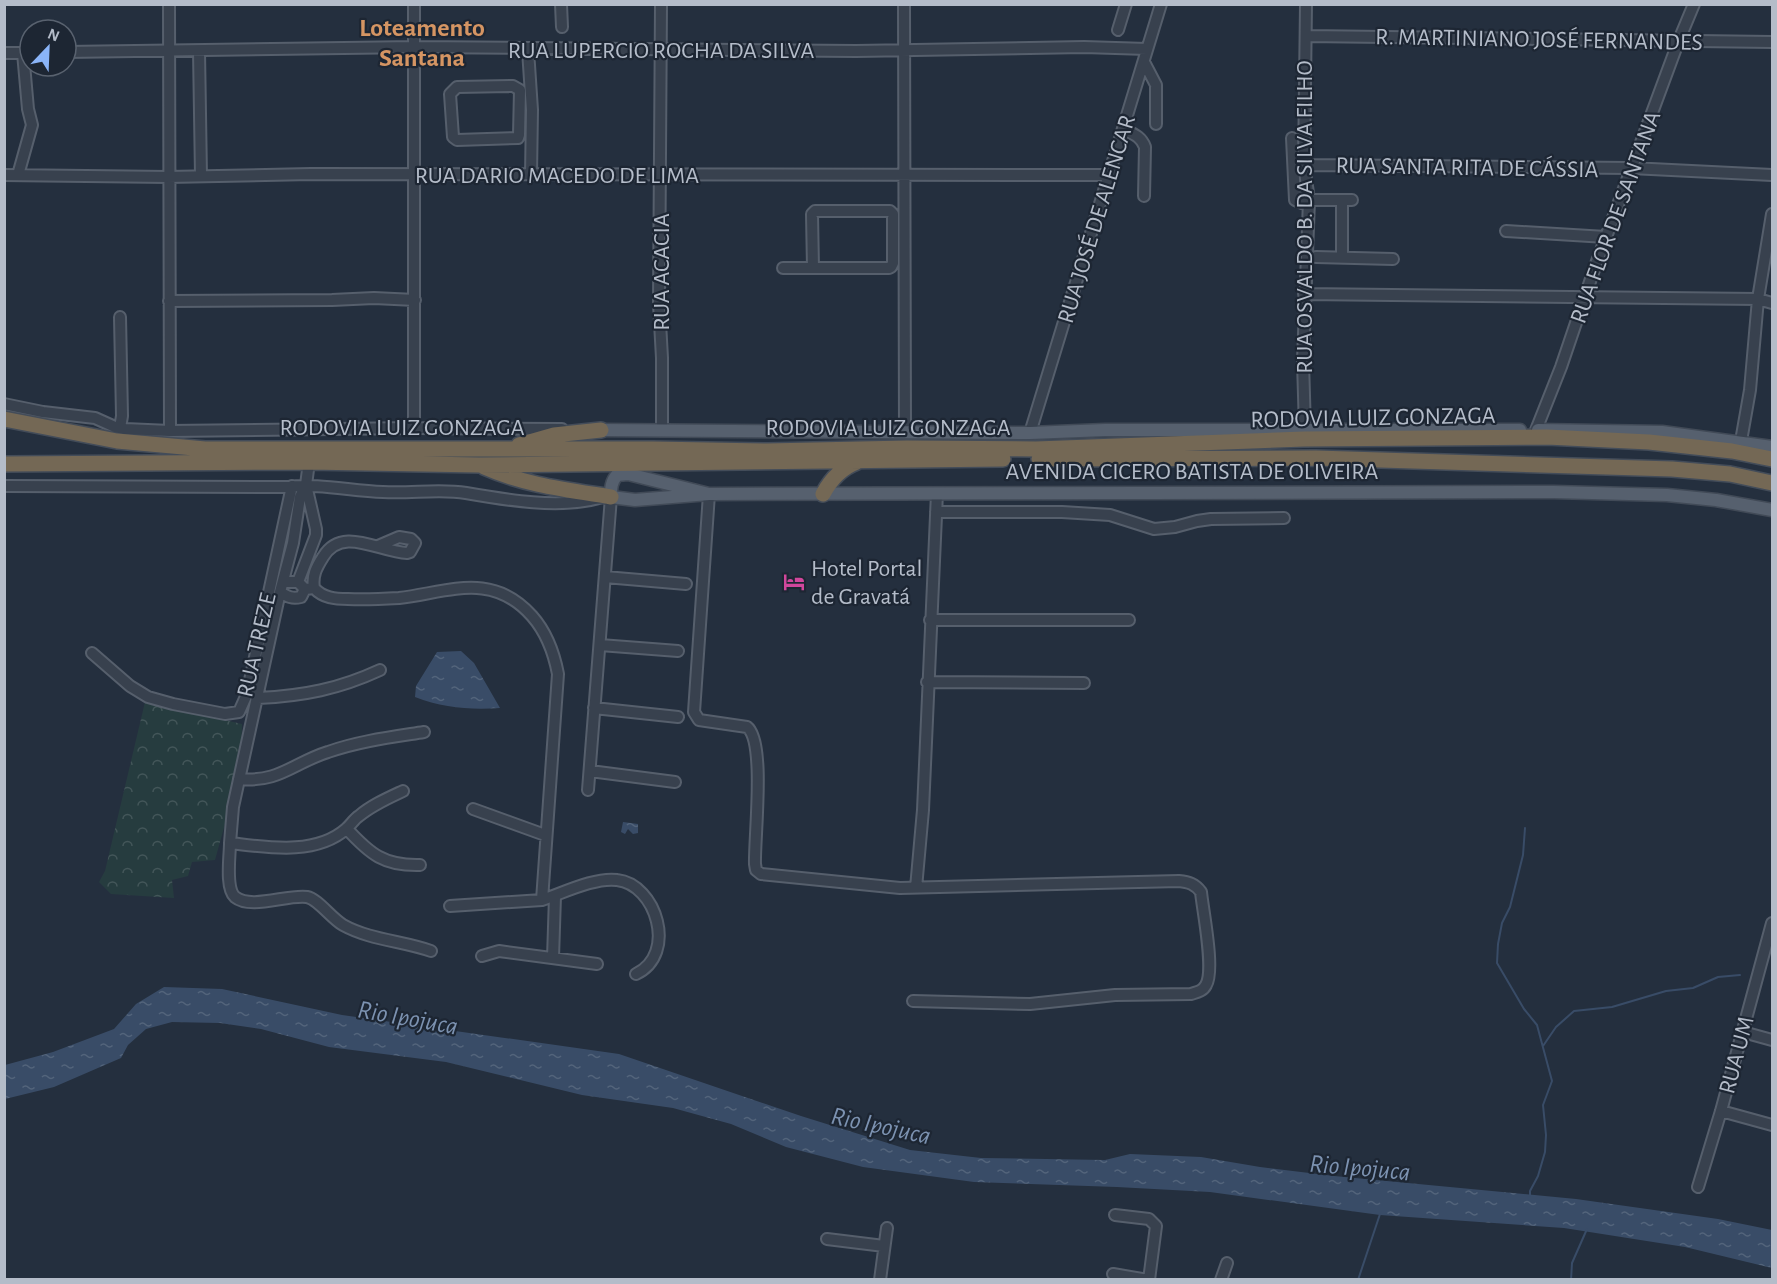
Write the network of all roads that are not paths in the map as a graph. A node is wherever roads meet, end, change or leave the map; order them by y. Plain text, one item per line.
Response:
1 (169, 4) edge
2 (414, 4) edge
3 (561, 4) edge
4 (661, 4) edge
5 (904, 4) edge
6 (1126, 4) edge
7 (1161, 4) edge
8 (1306, 4) edge
9 (1694, 4) edge
10 (562, 27) dead end
11 (1118, 30) dead end
12 (1306, 36) junction
13 (1678, 40) junction
14 (1773, 42) edge
15 (415, 47) junction
16 (170, 49) junction
17 (1147, 49) junction
18 (528, 50) junction
19 (661, 50) junction
20 (903, 50) junction
21 (199, 51) junction
22 (78, 52) edge
23 (1144, 62) junction
24 (27, 78) edge
25 (532, 110) junction
26 (520, 111) junction
27 (1156, 124) dead end
28 (1123, 129) junction
29 (1292, 138) dead end
30 (1304, 165) junction
31 (1631, 168) junction
32 (4, 175) edge
33 (18, 175) junction
34 (414, 175) junction
35 (531, 175) junction
36 (661, 175) junction
37 (1773, 175) edge
38 (201, 176) junction
39 (905, 176) junction
40 (1109, 176) junction
41 (168, 177) junction
42 (1144, 196) dead end
43 (1309, 200) junction
44 (1773, 214) edge
45 (1506, 231) dead end
46 (1606, 237) junction
47 (905, 240) junction
48 (893, 241) junction
49 (1316, 257) dead end
50 (1342, 257) junction
51 (1393, 259) dead end
52 (783, 268) dead end
53 (813, 268) junction
54 (1304, 294) junction
55 (1584, 298) junction
56 (1758, 299) junction
57 (415, 300) junction
58 (169, 301) junction
59 (1773, 303) edge
60 (120, 317) dead end
61 (4, 404) edge
62 (4, 419) edge
63 (414, 428) junction
64 (437, 428) junction
65 (120, 429) junction
66 (321, 430) junction
67 (601, 430) junction
68 (1305, 430) junction
69 (1536, 430) junction
70 (170, 431) junction
71 (662, 431) junction
72 (905, 432) junction
73 (1030, 433) junction
74 (1741, 441) junction
75 (1773, 447) edge
76 (320, 450) junction
77 (437, 450) junction
78 (504, 450) junction
79 (1773, 459) edge
80 (863, 460) junction
81 (309, 462) junction
82 (4, 464) edge
83 (478, 465) junction
84 (1773, 483) edge
85 (306, 484) junction
86 (4, 486) edge
87 (292, 486) junction
88 (937, 493) junction
89 (709, 494) junction
90 (823, 494) junction
91 (608, 496) junction
92 (1773, 510) edge
93 (936, 512) junction
94 (1284, 518) dead end
95 (297, 520) junction
96 (314, 521) junction
97 (293, 543) junction
98 (312, 546) junction
99 (378, 546) dead end
100 (605, 577) junction
101 (686, 584) dead end
102 (306, 586) junction
103 (281, 587) junction
104 (930, 620) junction
105 (1129, 620) dead end
106 (600, 645) junction
107 (678, 651) dead end
108 (92, 653) dead end
109 (380, 670) dead end
110 (927, 682) junction
111 (1084, 683) dead end
112 (258, 698) junction
113 (594, 708) junction
114 (678, 717) dead end
115 (424, 732) dead end
116 (590, 771) junction
117 (239, 779) junction
118 (675, 782) dead end
119 (588, 790) dead end
120 (403, 791) dead end
121 (473, 809) dead end
122 (346, 829) junction
123 (545, 835) junction
124 (230, 843) junction
125 (420, 865) dead end
126 (916, 888) junction
127 (555, 896) junction
128 (542, 900) junction
129 (450, 906) dead end
130 (1773, 923) edge
131 (431, 951) dead end
132 (1769, 953) edge
133 (482, 956) dead end
134 (553, 958) junction
135 (597, 964) dead end
136 (636, 974) dead end
137 (913, 1001) dead end
138 (1743, 1032) junction
139 (1773, 1040) edge
140 (1721, 1111) junction
141 (1773, 1125) edge
142 (1698, 1187) dead end
143 (1115, 1215) dead end
144 (887, 1228) dead end
145 (827, 1239) dead end
146 (884, 1246) junction
147 (1227, 1263) dead end
148 (1113, 1274) dead end
149 (880, 1280) edge
150 (1148, 1280) edge
151 (1221, 1280) edge

1 - 16 street
2 - 15 street
3 - 10 street
4 - 19 street, RUA ACACIA
5 - 20 street
6 - 11 street
7 - 17 street, RUA JOSÉ DE ALENCAR
8 - 12 street, RUA OSVALDO B. DA SILVA FILHO
9 - 13 street, RUA FLOR DE SANTANA
12 - 13 street, R. MARTINIANO JOSÉ FERNANDES
12 - 30 street, RUA OSVALDO B. DA SILVA FILHO
13 - 14 street, R. MARTINIANO JOSÉ FERNANDES
13 - 31 street, RUA FLOR DE SANTANA
15 - 18 street, RUA LUPERCIO ROCHA DA SILVA
15 - 21 street, RUA LUPERCIO ROCHA DA SILVA
15 - 34 street
16 - 21 street, RUA LUPERCIO ROCHA DA SILVA
16 - 22 street, RUA LUPERCIO ROCHA DA SILVA
16 - 41 street
17 - 20 street, RUA LUPERCIO ROCHA DA SILVA
17 - 23 street, RUA JOSÉ DE ALENCAR
18 - 19 street, RUA LUPERCIO ROCHA DA SILVA
18 - 25 street
19 - 20 street, RUA LUPERCIO ROCHA DA SILVA
19 - 36 street, RUA ACACIA
20 - 39 street
21 - 38 street
23 - 27 street
23 - 28 street, RUA JOSÉ DE ALENCAR
24 - 33 street
25 - 26 street
25 - 35 street
26 - 26 street
28 - 40 street, RUA JOSÉ DE ALENCAR
28 - 42 street
29 - 43 street
30 - 31 street, RUA SANTA RITA DE CÁSSIA
30 - 43 street, RUA OSVALDO B. DA SILVA FILHO
31 - 37 street, RUA SANTA RITA DE CÁSSIA
31 - 46 street, RUA FLOR DE SANTANA
32 - 33 street, RUA DARIO MACEDO DE LIMA
33 - 41 street, RUA DARIO MACEDO DE LIMA
34 - 35 street, RUA DARIO MACEDO DE LIMA
34 - 38 street, RUA DARIO MACEDO DE LIMA
34 - 57 street
35 - 36 street, RUA DARIO MACEDO DE LIMA
36 - 39 street, RUA DARIO MACEDO DE LIMA
36 - 71 street, RUA ACACIA
38 - 41 street, RUA DARIO MACEDO DE LIMA
39 - 40 street, RUA DARIO MACEDO DE LIMA
39 - 47 street
40 - 73 street, RUA JOSÉ DE ALENCAR
41 - 58 street
43 - 50 street
43 - 54 street, RUA OSVALDO B. DA SILVA FILHO
44 - 56 street
45 - 46 street
46 - 55 street, RUA FLOR DE SANTANA
47 - 48 street
47 - 72 street
48 - 53 street
48 - 53 street
49 - 50 street
50 - 51 street
52 - 53 street
54 - 55 street
54 - 68 street, RUA OSVALDO B. DA SILVA FILHO
55 - 56 street
55 - 69 street, RUA FLOR DE SANTANA
56 - 59 street
56 - 74 street
57 - 58 street
57 - 63 street
58 - 70 street
60 - 65 street
61 - 65 street, AVENIDA CICERO BATISTA DE OLIVEIRA
62 - 76 highway, RODOVIA LUIZ GONZAGA
63 - 64 street, AVENIDA CICERO BATISTA DE OLIVEIRA
63 - 66 street, AVENIDA CICERO BATISTA DE OLIVEIRA
64 - 67 street, AVENIDA CICERO BATISTA DE OLIVEIRA
64 - 77 street
65 - 70 street, AVENIDA CICERO BATISTA DE OLIVEIRA
66 - 70 street, AVENIDA CICERO BATISTA DE OLIVEIRA
66 - 76 street
67 - 71 main road, AVENIDA CICERO BATISTA DE OLIVEIRA
67 - 78 highway
68 - 69 main road, AVENIDA CICERO BATISTA DE OLIVEIRA
68 - 73 main road, AVENIDA CICERO BATISTA DE OLIVEIRA
69 - 74 main road, AVENIDA CICERO BATISTA DE OLIVEIRA
71 - 72 main road, AVENIDA CICERO BATISTA DE OLIVEIRA
72 - 73 main road, AVENIDA CICERO BATISTA DE OLIVEIRA
74 - 75 main road, AVENIDA CICERO BATISTA DE OLIVEIRA
76 - 77 highway, RODOVIA LUIZ GONZAGA
77 - 78 highway, RODOVIA LUIZ GONZAGA
78 - 79 highway, RODOVIA LUIZ GONZAGA
80 - 83 highway, RODOVIA LUIZ GONZAGA
80 - 84 highway, RODOVIA LUIZ GONZAGA
80 - 90 highway
81 - 82 highway, RODOVIA LUIZ GONZAGA
81 - 83 highway, RODOVIA LUIZ GONZAGA
81 - 85 street
83 - 91 highway
85 - 87 street
85 - 91 street
85 - 95 street
85 - 96 street
86 - 87 street
87 - 108 street, RUA TREZE
88 - 90 main road, AVENIDA CICERO BATISTA DE OLIVEIRA
88 - 92 main road, AVENIDA CICERO BATISTA DE OLIVEIRA
88 - 93 street
89 - 90 main road, AVENIDA CICERO BATISTA DE OLIVEIRA
89 - 91 main road, AVENIDA CICERO BATISTA DE OLIVEIRA
89 - 91 main road
89 - 126 street
91 - 100 street
93 - 94 street
93 - 104 street
95 - 96 street
95 - 97 street
96 - 98 street
97 - 98 street
97 - 103 street
98 - 102 street
99 - 102 street
100 - 101 street
100 - 106 street
102 - 103 street
102 - 103 street
102 - 123 street
103 - 112 street
104 - 105 street
104 - 110 street
106 - 107 street
106 - 113 street
109 - 112 street
110 - 111 street
110 - 126 street
112 - 117 street
113 - 114 street
113 - 116 street
115 - 117 street
116 - 118 street
116 - 119 street
117 - 124 street
120 - 122 street
121 - 123 street
122 - 124 street
122 - 125 street
123 - 128 street
124 - 131 street
126 - 137 street
127 - 128 street
127 - 134 street
127 - 136 street
128 - 129 street
130 - 132 street, RUA UM
132 - 138 street, RUA UM
133 - 134 street
134 - 135 street
138 - 139 street
138 - 140 street, RUA UM
140 - 141 street
140 - 142 street, RUA UM
143 - 150 street
144 - 146 street
145 - 146 street
146 - 149 street
147 - 151 street
148 - 150 street

